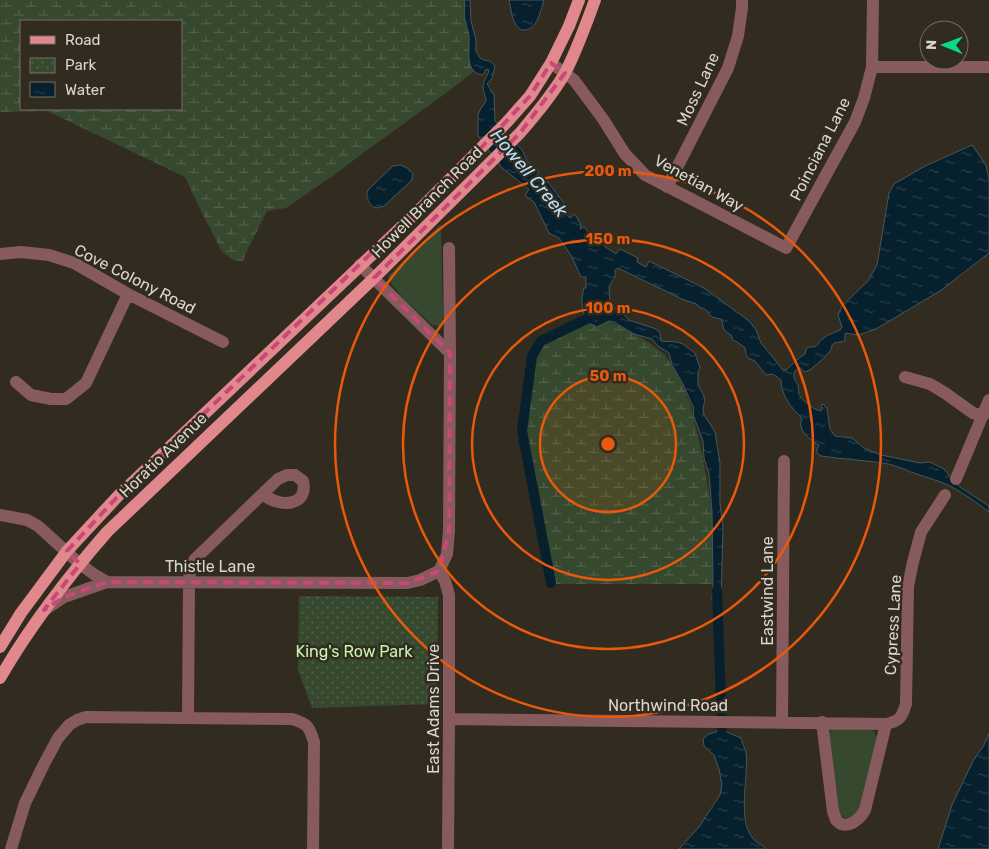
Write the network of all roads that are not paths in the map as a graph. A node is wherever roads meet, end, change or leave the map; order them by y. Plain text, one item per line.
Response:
1 (578, 0) edge
2 (594, 0) edge
3 (742, 0) edge
4 (874, 0) edge
5 (551, 64) junction
6 (989, 67) edge
7 (872, 68) junction
8 (565, 73) junction
9 (667, 187) junction
10 (449, 248) dead end
11 (786, 248) joint
12 (0, 254) edge
13 (360, 265) junction
14 (374, 278) junction
15 (128, 294) junction
16 (223, 342) dead end
17 (450, 353) junction
18 (905, 377) dead end
19 (16, 382) dead end
20 (989, 400) edge
21 (213, 406) junction
22 (984, 415) junction
23 (225, 418) junction
24 (784, 461) dead end
25 (956, 479) dead end
26 (263, 494) dead end
27 (945, 495) dead end
28 (0, 514) edge
29 (67, 552) junction
30 (80, 564) junction
31 (439, 571) junction
32 (107, 582) junction
33 (189, 582) junction
34 (44, 610) junction
35 (0, 647) edge
36 (4, 662) edge
37 (0, 678) edge
38 (188, 717) junction
39 (449, 719) junction
40 (782, 722) junction
41 (822, 722) junction
42 (886, 724) junction
43 (11, 849) edge
44 (313, 849) edge
45 (448, 849) edge

1 - 5 main road, Howell Branch Road
2 - 8 main road, Howell Branch Road
3 - 9 street, Moss Lane
4 - 7 street, Poinciana Lane
5 - 8 street, Venetian Way
5 - 13 main road, Howell Branch Road
6 - 7 street
7 - 11 street, Poinciana Lane
8 - 9 street, Venetian Way
8 - 14 main road, Howell Branch Road
9 - 11 street, Venetian Way
10 - 17 street
12 - 15 street, Cove Colony Road
13 - 14 street
13 - 21 main road, Horatio Avenue
14 - 17 street, Howell Branch Road
14 - 23 main road, Horatio Avenue
15 - 16 street, Cove Colony Road
15 - 19 street
17 - 31 street
18 - 22 street
20 - 22 street
21 - 23 main road
21 - 29 main road, Horatio Avenue
22 - 25 street
23 - 30 main road, Horatio Avenue
24 - 40 street, Eastwind Lane
26 - 33 street
27 - 42 street, Cypress Lane
28 - 29 street
29 - 30 street
29 - 35 main road, Horatio Avenue
30 - 32 street
30 - 34 main road, Horatio Avenue
31 - 33 street, Thistle Lane
31 - 39 street, East Adams Drive
32 - 33 street, Thistle Lane
32 - 34 street
33 - 38 street
34 - 36 main road, Horatio Avenue
36 - 37 main road, Horatio Avenue
38 - 43 street
38 - 44 street
39 - 40 street, Northwind Road
39 - 45 street, East Adams Drive
40 - 41 street, Northwind Road
41 - 42 street, Northwind Road
41 - 42 street

